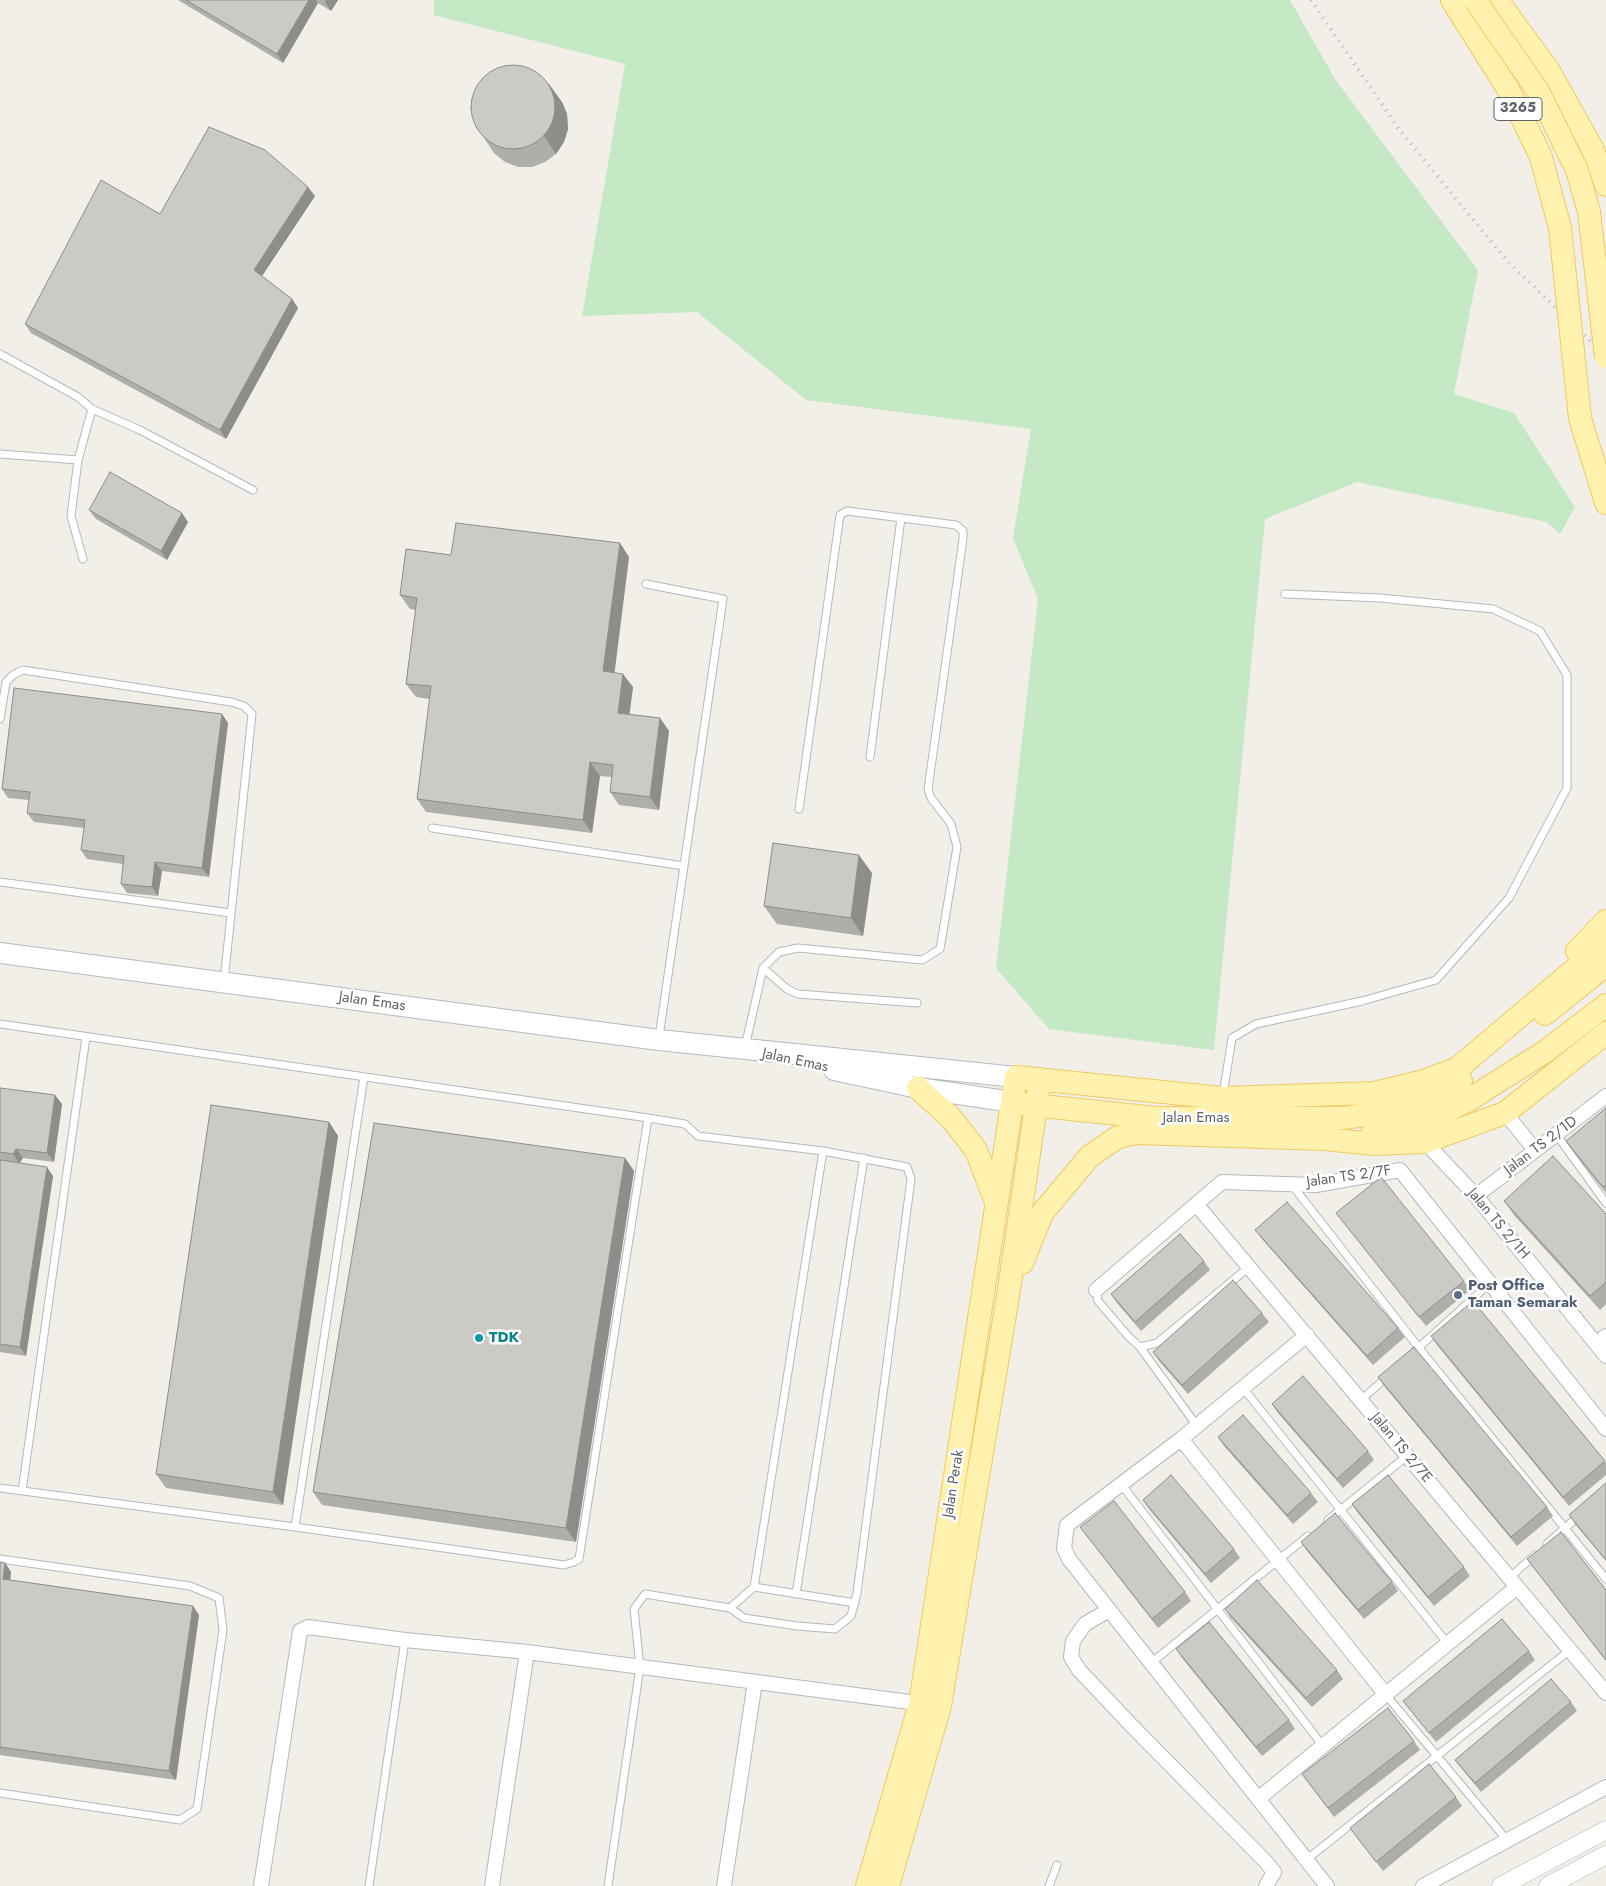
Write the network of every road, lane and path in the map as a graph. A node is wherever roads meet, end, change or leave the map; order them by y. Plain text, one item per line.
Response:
1 (1452, 0) edge
2 (1475, 0) edge
3 (1497, 0) edge
4 (1606, 185) edge
5 (0, 354) edge
6 (1606, 357) edge
7 (92, 409) junction
8 (1580, 418) junction
9 (0, 454) edge
10 (78, 460) junction
11 (1606, 473) edge
12 (253, 490) dead end
13 (1606, 503) edge
14 (901, 518) junction
15 (83, 559) dead end
16 (646, 584) dead end
17 (1285, 594) dead end
18 (0, 719) edge
19 (870, 757) dead end
20 (799, 809) dead end
21 (432, 828) dead end
22 (684, 866) junction
23 (0, 882) edge
24 (231, 913) junction
25 (1606, 921) edge
26 (1606, 943) edge
27 (0, 953) edge
28 (1606, 965) edge
29 (763, 968) junction
30 (223, 983) junction
31 (916, 1003) dead end
32 (1606, 1005) edge
33 (0, 1024) edge
34 (1606, 1033) edge
35 (86, 1037) junction
36 (659, 1040) junction
37 (744, 1050) junction
38 (364, 1077) junction
39 (1016, 1077) junction
40 (1040, 1079) junction
41 (1424, 1081) junction
42 (918, 1088) junction
43 (1606, 1096) edge
44 (1222, 1098) junction
45 (1012, 1102) junction
46 (1037, 1106) junction
47 (1505, 1113) junction
48 (648, 1118) junction
49 (1556, 1134) junction
50 (1325, 1139) junction
51 (1425, 1142) junction
52 (1535, 1150) junction
53 (823, 1151) junction
54 (864, 1158) junction
55 (1292, 1184) junction
56 (1476, 1196) junction
57 (997, 1203) junction
58 (1606, 1203) edge
59 (1196, 1204) junction
60 (1249, 1267) junction
61 (1490, 1283) junction
62 (1096, 1290) joint
63 (1008, 1296) junction
64 (1307, 1336) junction
65 (1601, 1340) edge
66 (1140, 1347) junction
67 (1419, 1348) junction
68 (1412, 1354) edge
69 (1606, 1356) edge
70 (1397, 1367) edge
71 (1243, 1388) junction
72 (1360, 1400) junction
73 (1197, 1426) junction
74 (1606, 1429) edge
75 (1181, 1439) junction
76 (1407, 1456) junction
77 (1121, 1484) junction
78 (0, 1488) edge
79 (22, 1491) junction
80 (1340, 1510) junction
81 (1586, 1510) edge
82 (1325, 1522) edge
83 (296, 1526) junction
84 (1317, 1528) edge
85 (1565, 1528) junction
86 (0, 1559) edge
87 (1278, 1560) junction
88 (1606, 1579) edge
89 (1513, 1582) junction
90 (754, 1587) junction
91 (796, 1594) junction
92 (855, 1603) junction
93 (730, 1608) junction
94 (1217, 1609) junction
95 (1109, 1610) junction
96 (405, 1640) junction
97 (1448, 1644) junction
98 (1570, 1650) junction
99 (527, 1652) junction
100 (1151, 1663) junction
101 (640, 1667) junction
102 (755, 1682) junction
103 (1606, 1693) edge
104 (1386, 1694) junction
105 (930, 1705) junction
106 (1323, 1746) junction
107 (1437, 1756) junction
108 (1606, 1787) edge
109 (0, 1793) edge
110 (1258, 1799) junction
111 (1606, 1830) edge
112 (1507, 1840) junction
113 (1606, 1855) edge
114 (1306, 1860) junction
115 (1057, 1865) dead end
116 (261, 1886) edge
117 (370, 1886) edge
118 (492, 1886) edge
119 (608, 1886) edge
120 (724, 1886) edge
121 (867, 1886) edge
122 (888, 1886) edge
123 (1049, 1886) edge
124 (1266, 1886) edge
125 (1326, 1886) edge
126 (1422, 1886) edge
127 (1501, 1886) edge
128 (1548, 1886) edge

1 - 8 main road, 3265, bridge
2 - 6 main road, bridge
3 - 4 main road, 3265
5 - 7 lane
7 - 10 lane
7 - 12 lane
8 - 11 main road, 3265
8 - 13 main road
9 - 10 lane
10 - 15 lane
14 - 19 lane
14 - 20 lane
14 - 29 lane
16 - 22 lane
17 - 44 lane
18 - 24 lane
21 - 22 lane
22 - 36 lane
23 - 24 lane
24 - 30 lane
25 - 41 main road
26 - 41 main road, Jalan Emas
27 - 30 main road, Jalan Emas
28 - 46 main road, Jalan Emas
29 - 31 lane
29 - 37 lane
30 - 36 main road, Jalan Emas
32 - 50 main road
33 - 35 lane
34 - 47 main road
35 - 38 lane
35 - 79 lane
36 - 37 main road, Jalan Emas
37 - 39 main road, Jalan Emas
37 - 42 main road, Jalan Emas
38 - 48 lane
38 - 83 lane
39 - 40 main road, Jalan Emas
39 - 45 main road, Jalan Perak
40 - 44 main road, Jalan Emas
40 - 46 main road, Jalan Perak
41 - 44 main road, Jalan Emas
42 - 45 main road, Jalan Emas
42 - 57 main road
43 - 49 street, Jalan TS 2/1D
45 - 46 main road, Jalan Emas
45 - 57 main road, Jalan Perak
46 - 63 main road, Jalan Perak
47 - 51 main road
47 - 52 street
48 - 53 lane
48 - 83 lane
49 - 52 street, Jalan TS 2/1D
49 - 58 lane
50 - 51 main road
50 - 63 main road
51 - 56 street, Jalan TS 2/1H
52 - 56 street, Jalan TS 2/1D
53 - 54 lane
53 - 90 lane
54 - 91 lane
54 - 92 lane
55 - 59 street, Jalan TS 2/7F
55 - 61 street, Jalan TS 2/7F
55 - 67 lane
56 - 65 street, Jalan TS 2/1H
57 - 105 main road, Jalan Perak
59 - 60 street, Jalan TS 2/7E
59 - 62 street, Jalan TS 2/7F
60 - 64 street, Jalan TS 2/7E
60 - 66 lane
61 - 67 lane
61 - 74 street, Jalan TS 2/7F
62 - 66 lane
63 - 105 main road, Jalan Perak
64 - 71 street
64 - 72 street, Jalan TS 2/7E
65 - 69 street, Jalan TS 2/1H
66 - 73 lane
67 - 68 lane
67 - 85 lane
70 - 72 lane
71 - 73 street
71 - 80 lane
72 - 76 street, Jalan TS 2/7E
73 - 75 street
75 - 77 street
75 - 87 street
76 - 80 lane
76 - 89 street, Jalan TS 2/7E
77 - 94 lane
77 - 95 street
78 - 79 lane
79 - 83 lane
80 - 82 lane
80 - 97 lane
81 - 85 lane
84 - 87 lane
85 - 88 lane
85 - 89 lane
86 - 109 lane
87 - 94 lane
87 - 104 street
89 - 97 street
89 - 98 street, Jalan TS 2/7E
90 - 91 lane
90 - 93 lane
91 - 92 lane
92 - 93 lane
93 - 101 lane
94 - 100 lane
94 - 106 lane
95 - 100 street
95 - 124 street
96 - 99 street
96 - 116 street
96 - 117 lane
97 - 104 street
98 - 103 street, Jalan TS 2/7E
98 - 107 lane
99 - 101 street
99 - 118 street
100 - 110 street
101 - 102 street
101 - 119 lane
102 - 105 street
102 - 120 street
104 - 106 street
104 - 107 lane
105 - 121 main road, Jalan Perak
105 - 122 main road, Jalan Perak
106 - 110 street
107 - 112 lane
107 - 114 lane
108 - 112 street
110 - 114 street
111 - 127 street
112 - 126 street
113 - 128 street
114 - 125 street
115 - 123 lane

